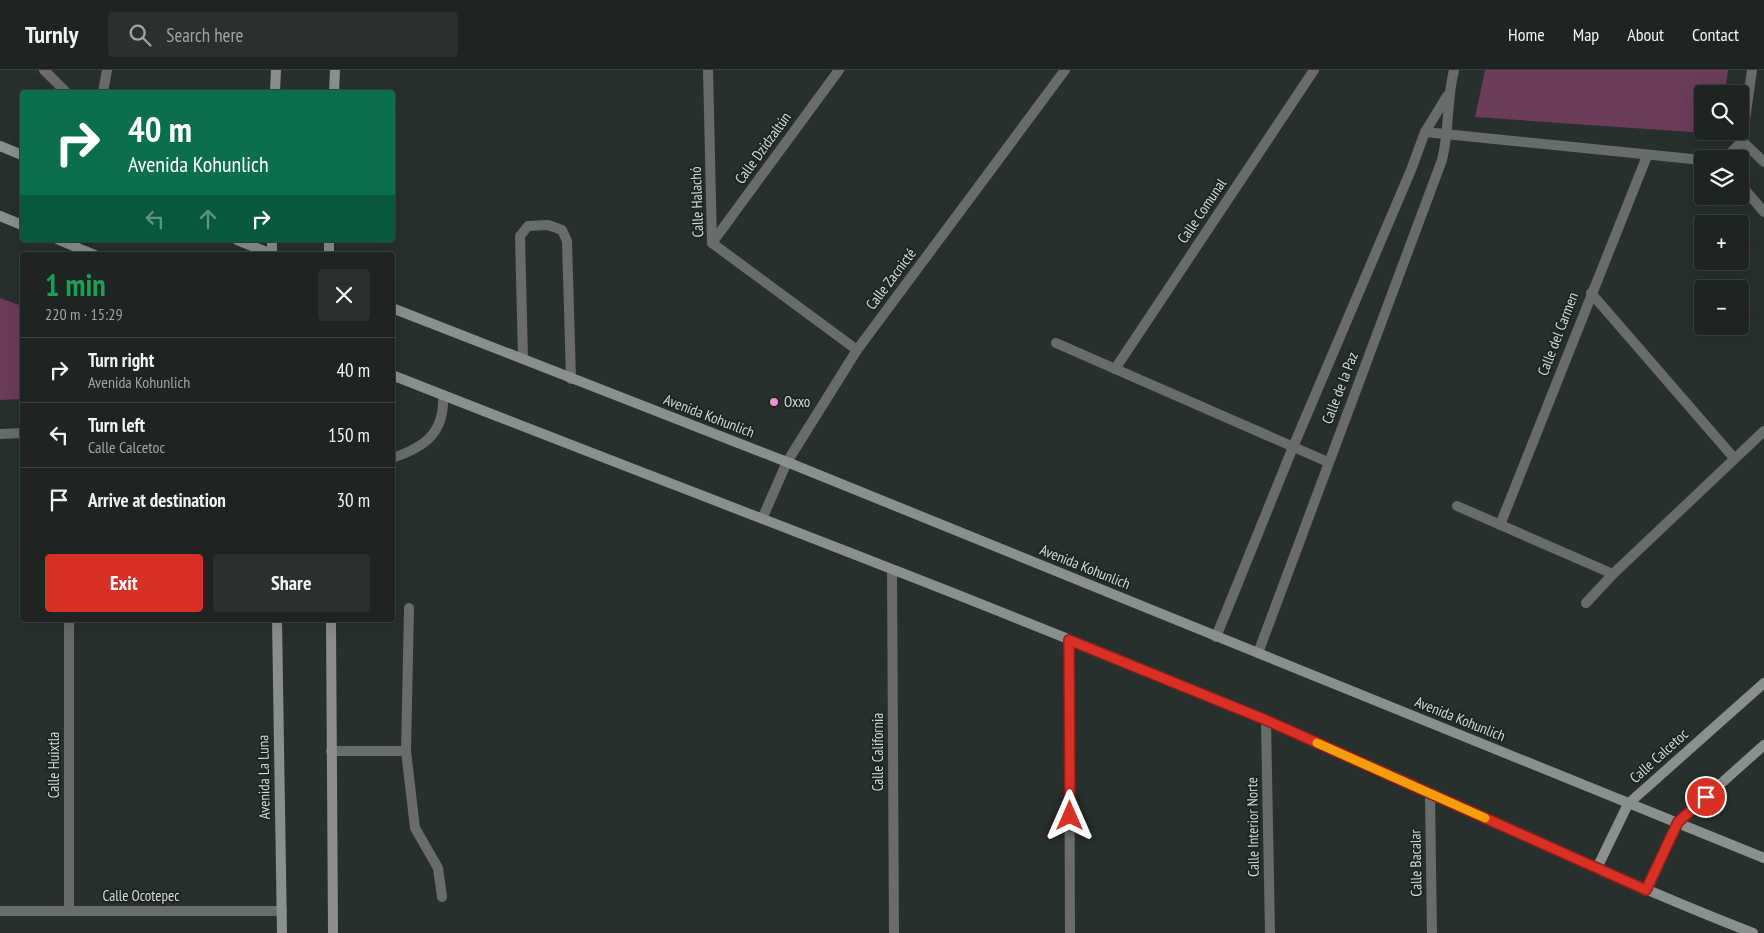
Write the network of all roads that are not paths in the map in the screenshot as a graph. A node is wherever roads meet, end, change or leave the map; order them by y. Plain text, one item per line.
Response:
1 (44, 70) edge
2 (107, 70) edge
3 (276, 70) edge
4 (335, 70) edge
5 (708, 70) edge
6 (839, 70) edge
7 (1065, 70) edge
8 (1314, 70) edge
9 (1454, 70) edge
10 (1752, 70) edge
11 (64, 90) edge
12 (103, 90) edge
13 (275, 90) edge
14 (334, 90) edge
15 (1448, 94) junction
16 (1425, 132) junction
17 (1448, 135) junction
18 (1742, 141) junction
19 (0, 146) edge
20 (1734, 150) edge
21 (20, 154) edge
22 (1647, 156) junction
23 (1694, 159) edge
24 (1764, 162) edge
25 (1749, 194) edge
26 (1764, 212) edge
27 (0, 216) edge
28 (20, 224) edge
29 (63, 242) edge
30 (242, 242) edge
31 (712, 243) junction
32 (81, 252) edge
33 (265, 252) edge
34 (1590, 293) junction
35 (395, 309) edge
36 (1056, 343) dead end
37 (857, 350) junction
38 (523, 359) junction
39 (1115, 369) junction
40 (395, 376) edge
41 (571, 379) junction
42 (443, 395) junction
43 (1764, 431) edge
44 (20, 433) edge
45 (0, 434) edge
46 (1293, 447) junction
47 (395, 457) edge
48 (1734, 458) junction
49 (787, 462) junction
50 (1328, 462) junction
51 (1457, 506) dead end
52 (762, 520) junction
53 (1500, 524) junction
54 (892, 570) junction
55 (1613, 574) junction
56 (1586, 603) dead end
57 (409, 608) dead end
58 (69, 622) edge
59 (277, 622) edge
60 (331, 622) edge
61 (1216, 637) junction
62 (1069, 640) junction
63 (1258, 652) junction
64 (1764, 683) edge
65 (1266, 720) junction
66 (1764, 745) edge
67 (331, 751) junction
68 (406, 751) junction
69 (1430, 794) junction
70 (1628, 804) junction
71 (1678, 822) junction
72 (1764, 858) edge
73 (1597, 868) junction
74 (1646, 890) junction
75 (442, 897) dead end
76 (0, 911) edge
77 (69, 911) junction
78 (282, 911) junction
79 (1748, 932) edge
80 (282, 933) edge
81 (333, 933) edge
82 (894, 933) edge
83 (1070, 933) edge
84 (1270, 933) edge
85 (1432, 933) edge

1 - 11 street
2 - 12 street
3 - 13 street
4 - 14 street
5 - 31 street, Calle Halachó
6 - 31 street, Calle Dzidzaltún
7 - 37 street, Calle Zacnicté
8 - 39 street, Calle Comunal
9 - 15 street, Calle de la Paz
10 - 18 street
15 - 16 street, Calle de la Paz
15 - 17 street, Calle de la Paz
16 - 17 street
16 - 46 street, Calle de la Paz
17 - 22 street
17 - 50 street, Calle de la Paz
18 - 20 street
18 - 24 street
19 - 21 street
22 - 23 street
22 - 34 street, Calle del Carmen
25 - 26 street
27 - 28 street
29 - 32 street
30 - 33 street
31 - 37 street, Calle Halachó
34 - 48 street
34 - 53 street, Calle del Carmen
35 - 38 street, Avenida Kohunlich
36 - 39 street
37 - 49 street, Calle Zacnicté
38 - 41 street, Avenida Kohunlich
38 - 41 street
39 - 46 street
40 - 42 street
41 - 49 street, Avenida Kohunlich
42 - 47 street
42 - 52 street
43 - 48 street
44 - 45 street
46 - 50 street
46 - 61 street, Calle de la Paz
48 - 55 street
49 - 52 street, Calle Zacnicté
49 - 61 street, Avenida Kohunlich
50 - 63 street, Calle de la Paz
51 - 53 street
52 - 54 street
53 - 55 street
54 - 62 street
54 - 82 street, Calle California
55 - 56 street
57 - 68 street
58 - 77 street, Calle Huixtla
59 - 78 street, Avenida La Luna
60 - 67 street
61 - 63 street, Avenida Kohunlich
62 - 65 street
62 - 83 street
63 - 70 street, Avenida Kohunlich
64 - 70 street, Calle Calcetoc
65 - 69 street
65 - 84 street, Calle Interior Norte
66 - 71 street
67 - 68 street
67 - 81 street
68 - 75 street
69 - 73 street
69 - 85 street, Calle Bacalar
70 - 71 street, Avenida Kohunlich
70 - 73 street, Calle Calcetoc
71 - 72 street, Avenida Kohunlich
71 - 74 street
73 - 74 street
74 - 79 street
76 - 77 street, Calle Ocotepec
77 - 78 street, Calle Ocotepec
78 - 80 street, Avenida La Luna

